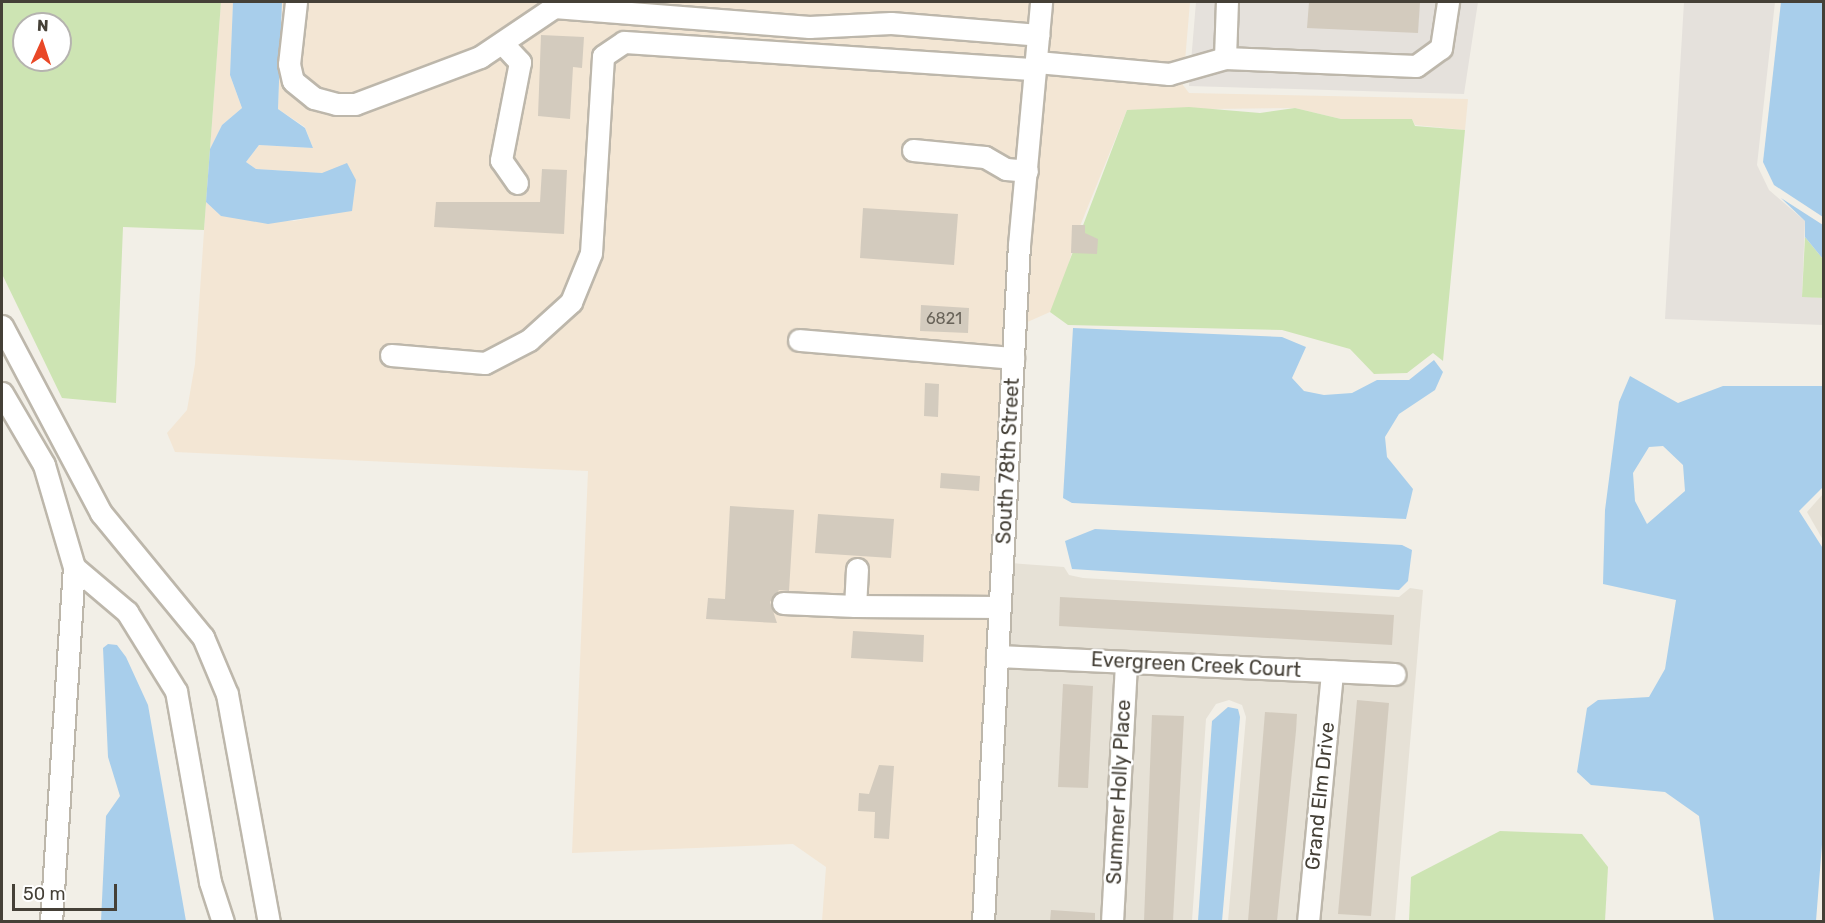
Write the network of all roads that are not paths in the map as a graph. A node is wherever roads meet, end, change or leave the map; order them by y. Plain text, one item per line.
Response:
1 (296, 2) edge
2 (1041, 2) edge
3 (1227, 2) edge
4 (1448, 2) edge
5 (553, 4) edge
6 (1039, 35) junction
7 (503, 44) junction
8 (1225, 58) junction
9 (1036, 66) junction
10 (913, 150) dead end
11 (1027, 171) junction
12 (517, 183) dead end
13 (2, 326) edge
14 (799, 340) dead end
15 (392, 355) dead end
16 (1013, 358) junction
17 (2, 393) edge
18 (74, 567) junction
19 (857, 569) dead end
20 (783, 603) dead end
21 (855, 606) junction
22 (1000, 608) junction
23 (997, 656) junction
24 (1126, 662) junction
25 (1332, 671) junction
26 (1395, 674) dead end
27 (51, 921) edge
28 (223, 921) edge
29 (269, 921) edge
30 (983, 921) edge
31 (1112, 921) edge
32 (1308, 921) edge

1 - 7 street
2 - 6 street, South 78th Street
3 - 8 street
4 - 8 street
5 - 6 street
5 - 7 street
6 - 9 street, South 78th Street
7 - 12 street
8 - 9 street
9 - 11 street, South 78th Street
9 - 15 street
10 - 11 street
11 - 16 street, South 78th Street
13 - 29 street
14 - 16 street
16 - 22 street, South 78th Street
17 - 18 street
18 - 27 street
18 - 28 street
19 - 21 street
20 - 21 street
21 - 22 street
22 - 23 street, South 78th Street
23 - 24 street, Evergreen Creek Court
23 - 30 street, South 78th Street
24 - 25 street, Evergreen Creek Court
24 - 31 street, Summer Holly Place
25 - 26 street, Evergreen Creek Court
25 - 32 street, Grand Elm Drive

